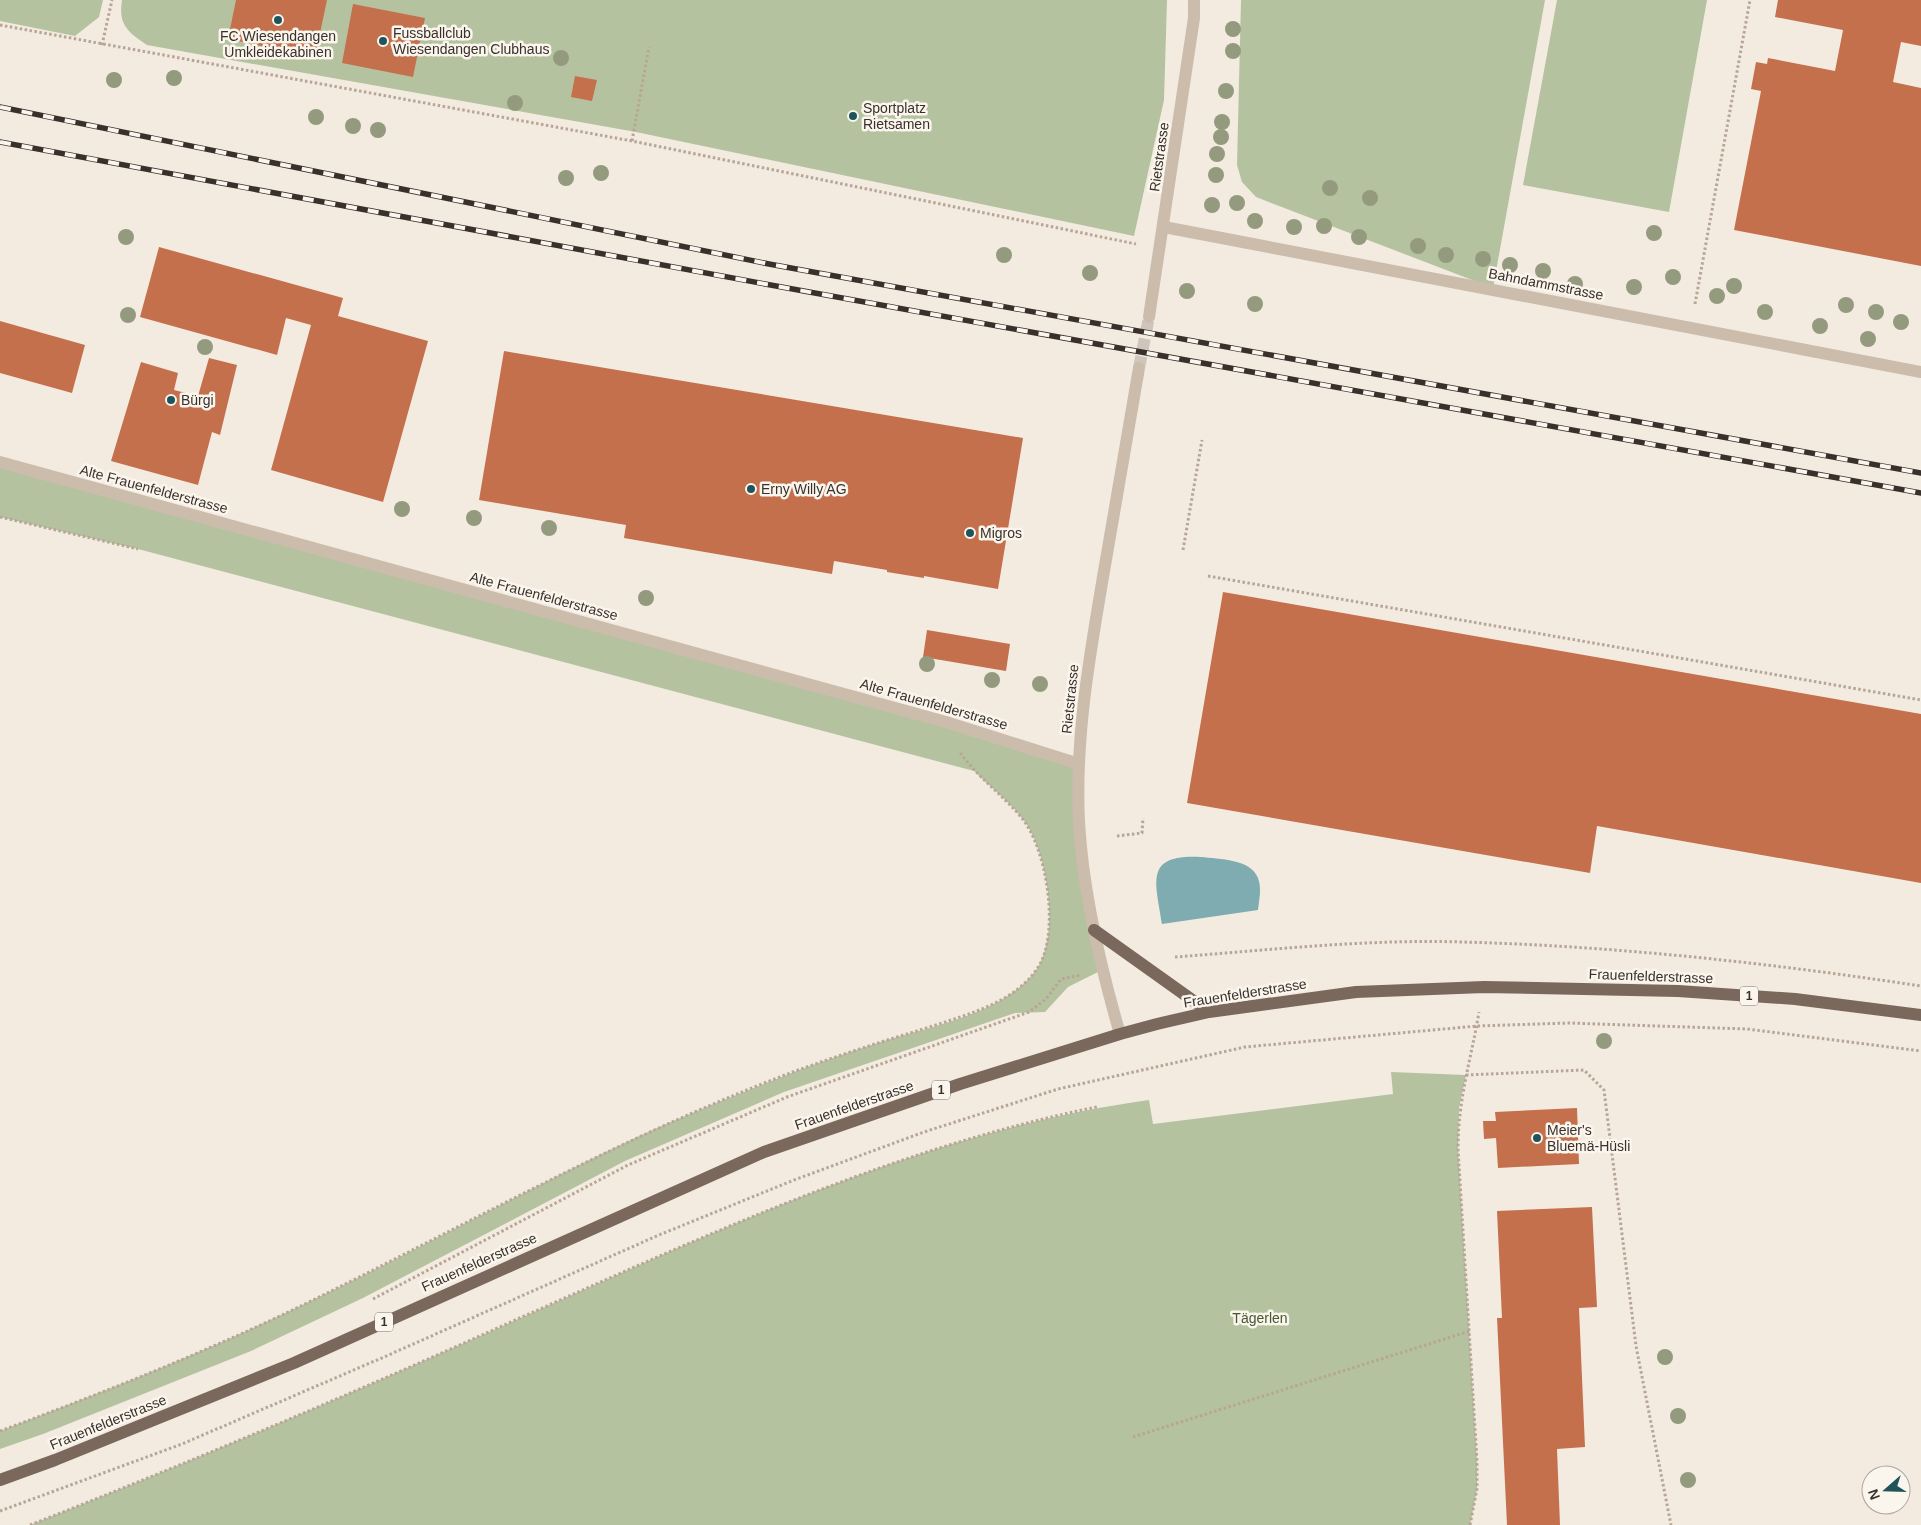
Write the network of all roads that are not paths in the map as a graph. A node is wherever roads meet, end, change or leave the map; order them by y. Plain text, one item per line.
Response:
1 (1194, 0) edge
2 (1164, 227) junction
3 (1149, 317) tunnel mouth
4 (1139, 368) tunnel mouth
5 (1921, 372) edge
6 (0, 462) edge
7 (1079, 764) junction
8 (1094, 930) junction
9 (1210, 1012) junction
10 (1921, 1015) edge
11 (1120, 1034) junction
12 (0, 1480) edge

1 - 2 street, Rietstrasse
2 - 3 street, Rietstrasse
2 - 5 street, Bahndammstrasse
4 - 7 street, Rietstrasse
6 - 7 street, Alte Frauenfelderstrasse
7 - 8 street, Rietstrasse
8 - 9 main road
8 - 11 street, Rietstrasse
9 - 10 main road, Frauenfelderstrasse / 1
9 - 11 main road, Frauenfelderstrasse / 1
11 - 12 main road, Frauenfelderstrasse / 1

